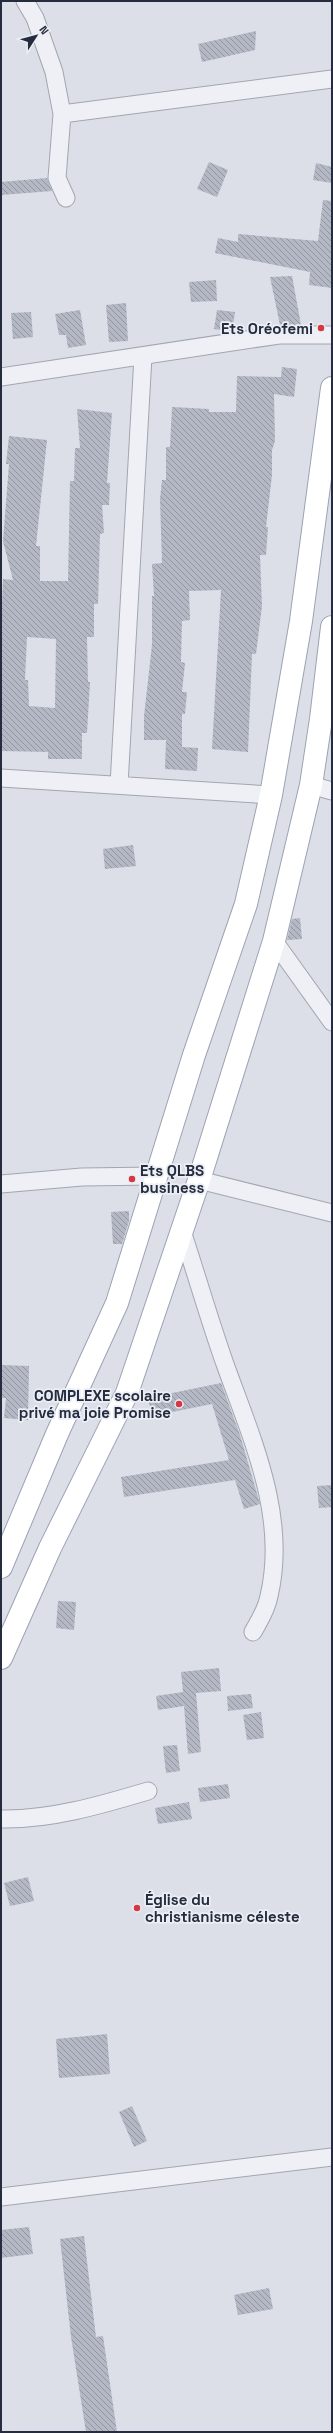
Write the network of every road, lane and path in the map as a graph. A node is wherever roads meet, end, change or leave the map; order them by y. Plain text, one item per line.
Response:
1 (25, 1) edge
2 (332, 79) edge
3 (62, 114) junction
4 (66, 198) dead end
5 (332, 335) edge
6 (143, 356) junction
7 (1, 377) edge
8 (332, 388) edge
9 (332, 627) edge
10 (1, 778) edge
11 (119, 785) junction
12 (311, 785) junction
13 (332, 791) edge
14 (271, 795) junction
15 (274, 941) junction
16 (332, 1022) edge
17 (156, 1176) junction
18 (199, 1180) junction
19 (1, 1184) edge
20 (332, 1213) edge
21 (181, 1228) junction
22 (3, 1555) edge
23 (253, 1632) dead end
24 (1, 1658) edge
25 (148, 1792) dead end
26 (1, 1819) edge
27 (332, 2157) edge
28 (1, 2197) edge

1 - 3 street
2 - 3 street
3 - 4 street
5 - 6 street
6 - 7 street
6 - 11 street
8 - 14 main road
9 - 12 main road
10 - 11 street
11 - 14 street
12 - 13 street
12 - 15 main road
14 - 17 main road
15 - 16 street
15 - 18 main road
17 - 19 street
17 - 22 main road
18 - 20 street
18 - 21 main road
21 - 23 street
21 - 24 main road
25 - 26 street
27 - 28 street

